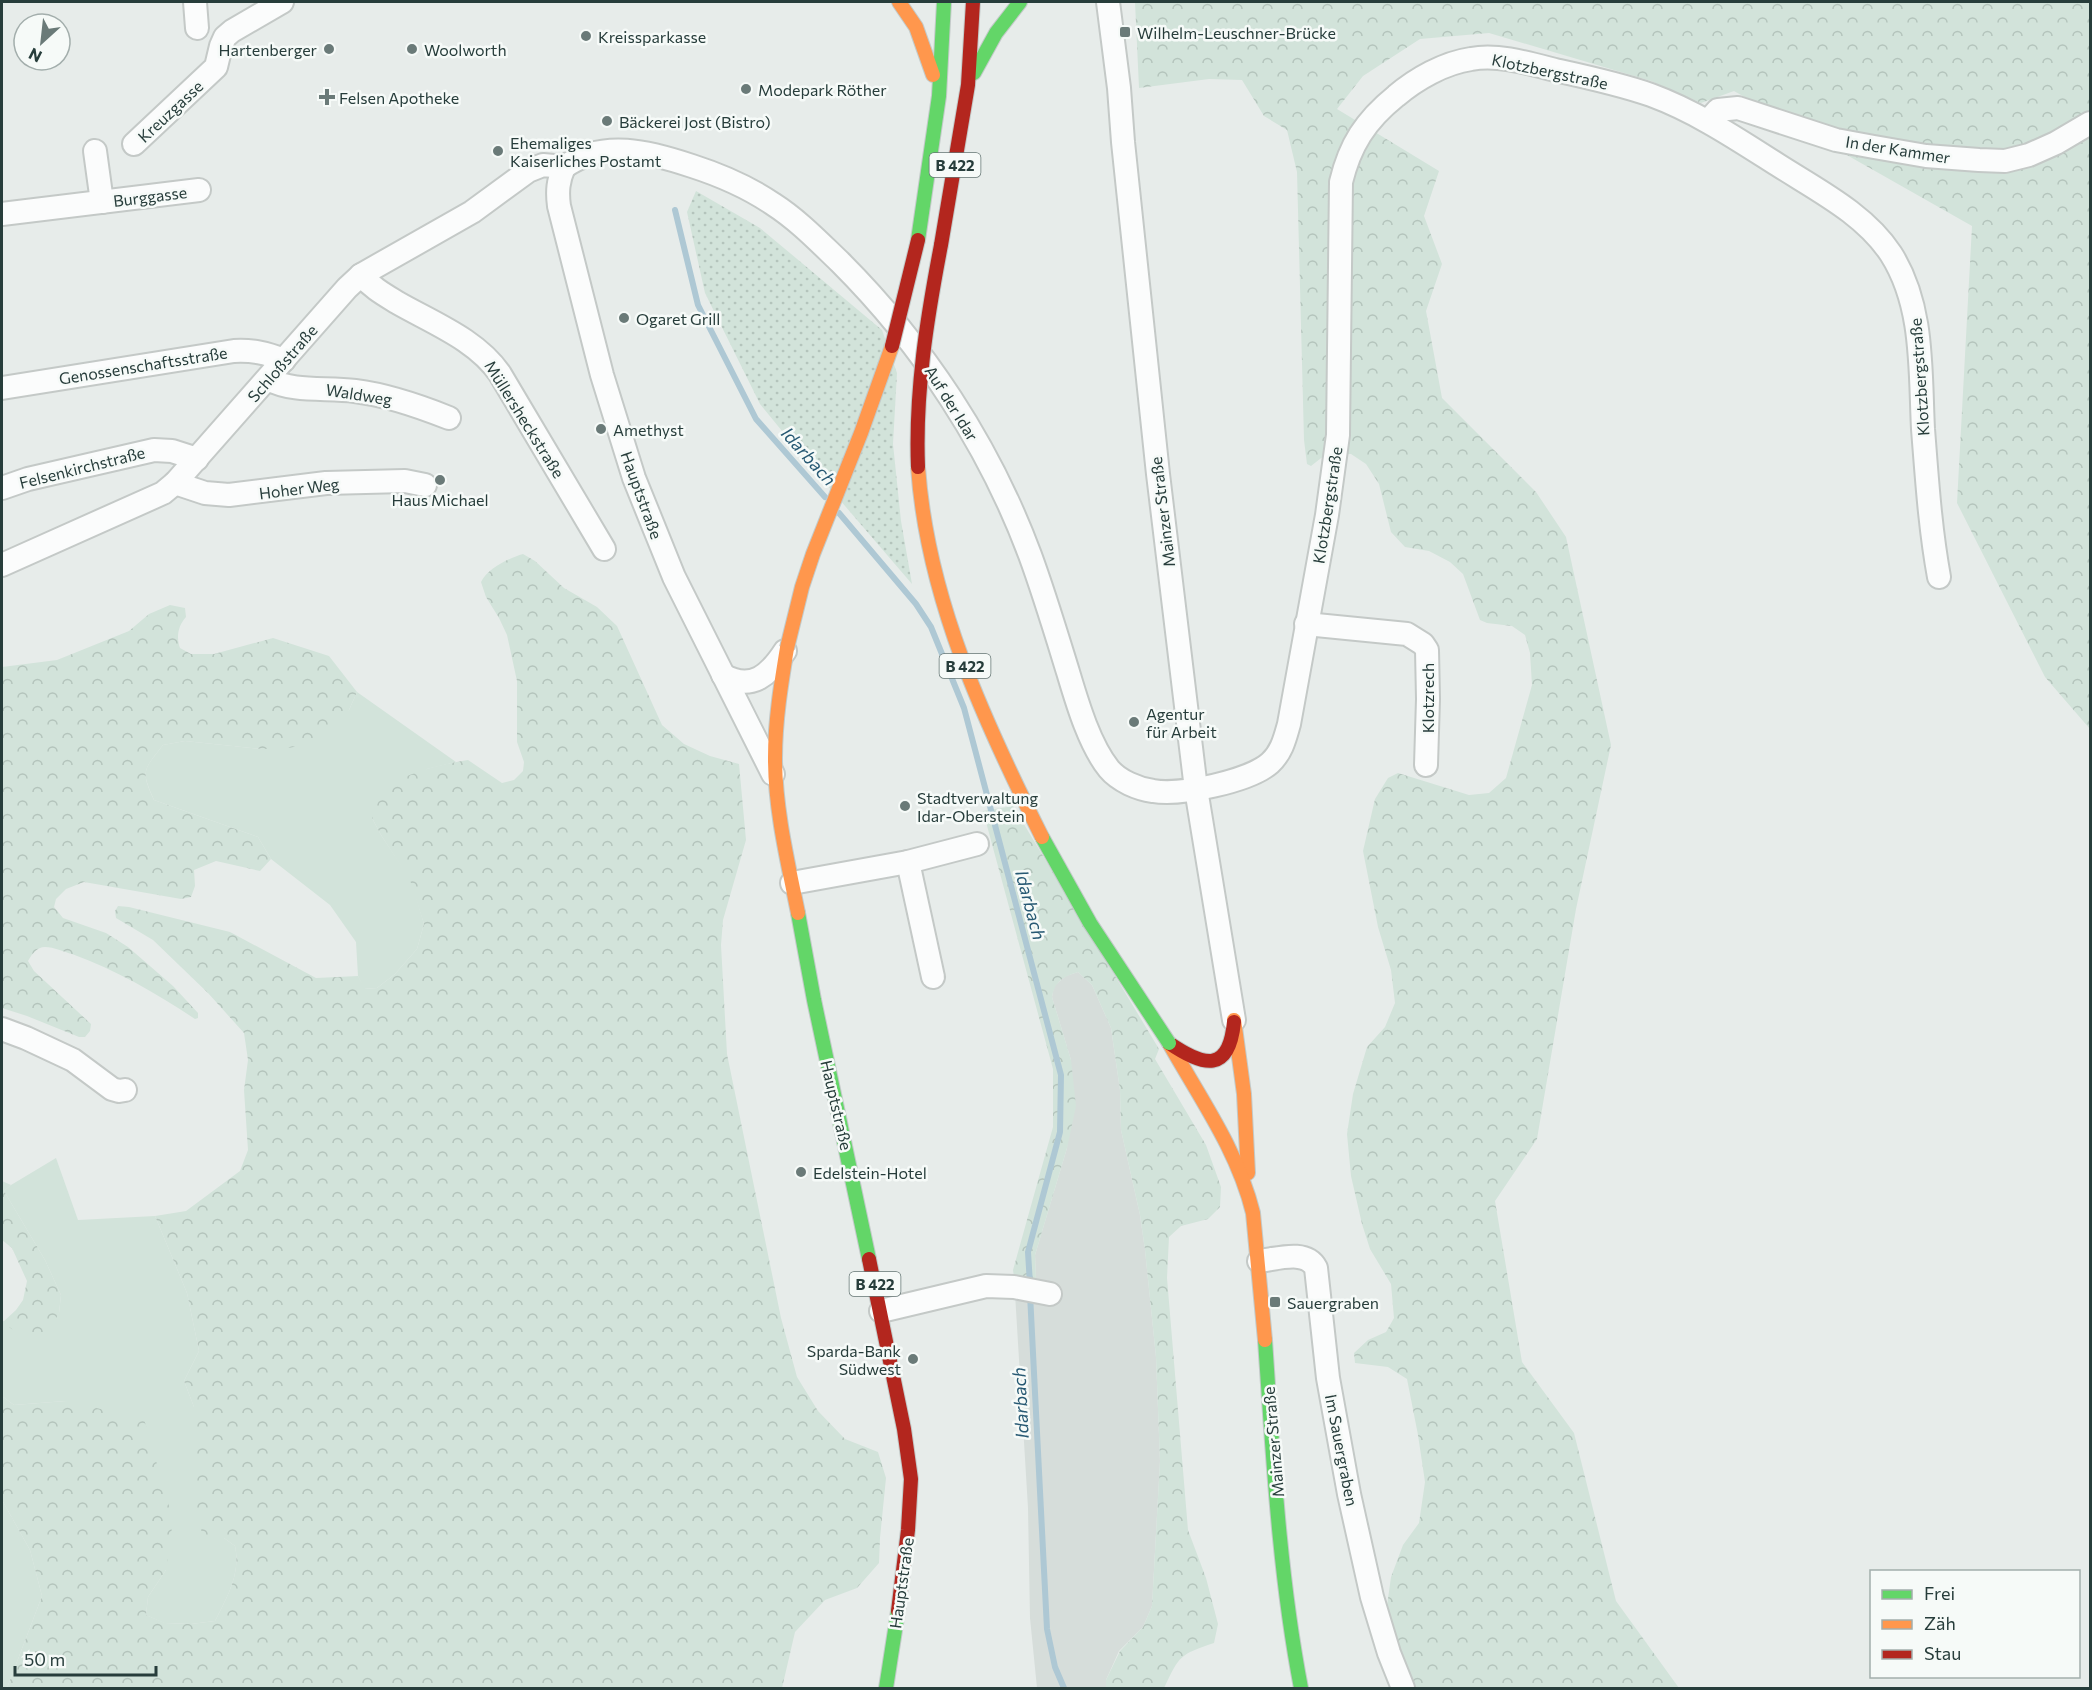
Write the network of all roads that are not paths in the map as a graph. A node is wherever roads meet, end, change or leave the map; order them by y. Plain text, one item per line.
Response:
1 (195, 2) edge
2 (282, 2) edge
3 (899, 2) edge
4 (944, 2) edge
5 (974, 2) edge
6 (1020, 2) edge
7 (1108, 4) edge
8 (197, 28) dead end
9 (968, 85) junction
10 (939, 96) junction
11 (1708, 121) junction
12 (2091, 123) edge
13 (134, 144) dead end
14 (95, 151) dead end
15 (564, 167) junction
16 (199, 190) dead end
17 (102, 202) junction
18 (2, 214) edge
19 (361, 275) junction
20 (284, 360) junction
21 (268, 379) junction
22 (2, 388) edge
23 (449, 418) dead end
24 (197, 459) junction
25 (175, 483) junction
26 (425, 485) dead end
27 (2, 488) edge
28 (604, 549) dead end
29 (2, 565) edge
30 (1939, 577) dead end
31 (1306, 624) junction
32 (787, 648) junction
33 (723, 675) junction
34 (1426, 765) dead end
35 (776, 779) junction
36 (1196, 789) junction
37 (977, 844) dead end
38 (908, 862) junction
39 (792, 883) junction
40 (933, 977) dead end
41 (1234, 1020) junction
42 (2, 1029) edge
43 (1169, 1042) junction
44 (125, 1090) dead end
45 (1249, 1196) junction
46 (1259, 1261) junction
47 (1045, 1294) dead end
48 (881, 1311) junction
49 (886, 1689) edge
50 (1301, 1689) edge
51 (1403, 1689) edge

1 - 8 street
2 - 13 street, Kreuzgasse
3 - 10 main road
4 - 10 main road, B 422
5 - 9 main road, B 422
6 - 9 main road
7 - 36 street, Mainzer Straße
9 - 43 main road, B 422, bridge
10 - 32 main road, B 422, bridge
11 - 12 street, In der Kammer
11 - 30 street, Klotzbergstraße
11 - 31 street, Klotzbergstraße
14 - 17 street, Burggasse
15 - 19 street, Schloßstraße
15 - 33 street, Hauptstraße
15 - 36 street, Auf der Idar
16 - 17 street, Burggasse
17 - 18 street, Burggasse
19 - 20 street, Schloßstraße
19 - 28 street, Müllersheckstraße
20 - 21 street, Schloßstraße
20 - 22 street, Genossenschaftsstraße
21 - 23 street, Waldweg
21 - 24 street, Schloßstraße
24 - 25 street, Schloßstraße
24 - 27 street, Felsenkirchstraße
25 - 26 street, Hoher Weg
25 - 29 street, Schloßstraße
31 - 34 street, Klotzrech
31 - 36 street, Klotzbergstraße
32 - 33 street
32 - 35 main road, B 422
33 - 35 street, Hauptstraße
35 - 39 main road, Hauptstraße / B 422
36 - 41 street, Mainzer Straße
37 - 38 street
38 - 39 street
38 - 40 street
39 - 48 main road, Hauptstraße / B 422
41 - 43 main road
41 - 45 main road
42 - 44 street
43 - 45 main road, B 422
45 - 46 main road, Mainzer Straße / B 422
46 - 50 main road, Mainzer Straße / B 422
46 - 51 street, Im Sauergraben
47 - 48 street
48 - 49 main road, Hauptstraße / B 422

